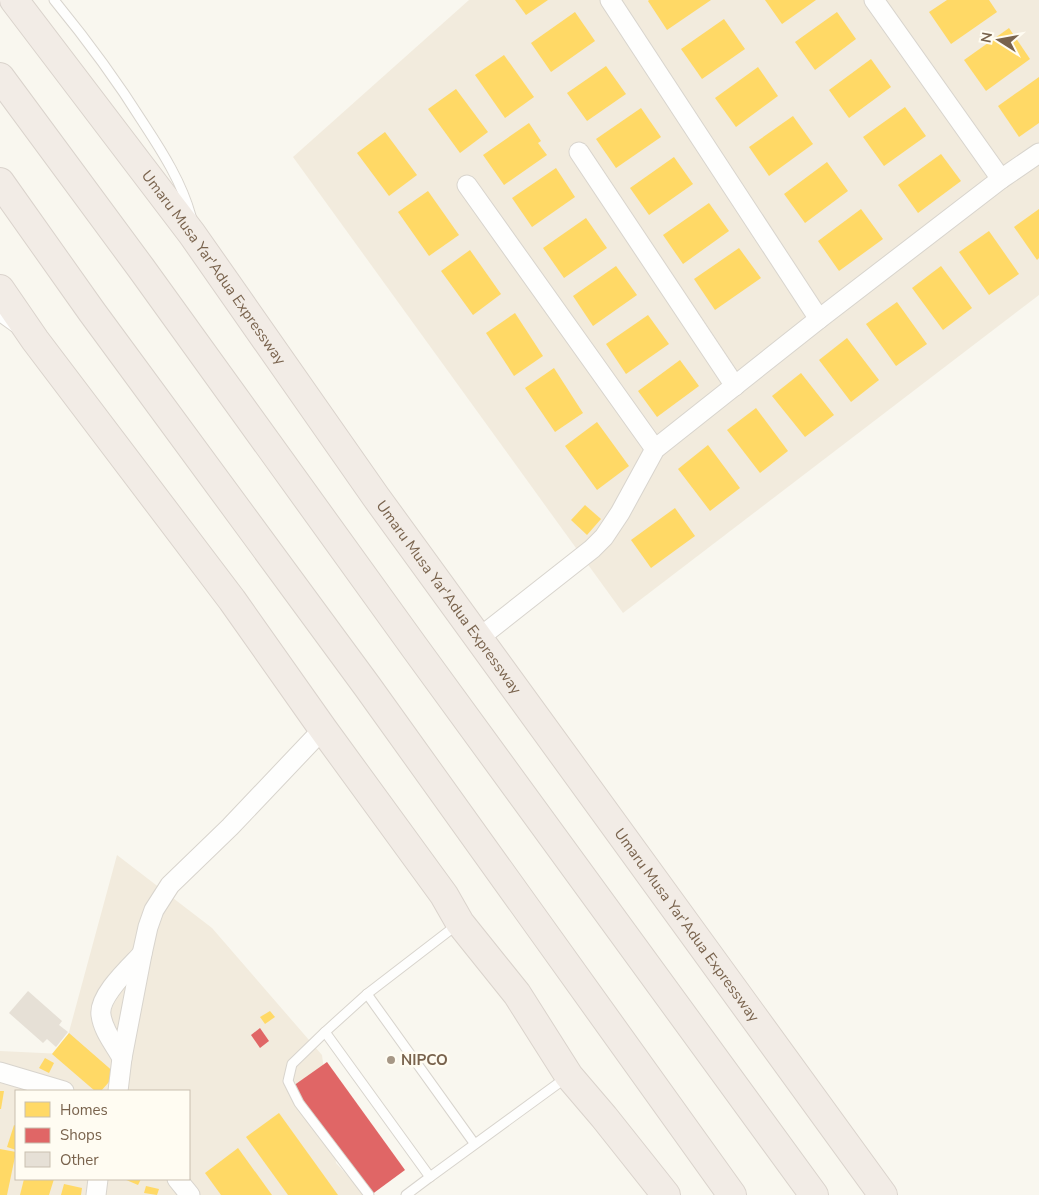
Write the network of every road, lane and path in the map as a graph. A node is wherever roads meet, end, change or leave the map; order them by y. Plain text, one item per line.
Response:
1 (14, 0) edge
2 (54, 0) edge
3 (610, 0) edge
4 (874, 0) edge
5 (0, 77) edge
6 (579, 152) dead end
7 (1039, 153) edge
8 (1001, 179) junction
9 (0, 182) edge
10 (467, 185) dead end
11 (192, 234) junction
12 (0, 289) edge
13 (0, 317) edge
14 (819, 319) junction
15 (36, 340) junction
16 (735, 386) junction
17 (655, 449) junction
18 (479, 638) junction
19 (323, 729) junction
20 (460, 923) junction
21 (142, 954) junction
22 (367, 994) junction
23 (325, 1032) junction
24 (122, 1058) junction
25 (0, 1072) edge
26 (569, 1076) junction
27 (61, 1090) edge
28 (118, 1090) edge
29 (474, 1143) junction
30 (430, 1177) junction
31 (98, 1180) edge
32 (178, 1180) edge
33 (96, 1195) edge
34 (190, 1195) edge
35 (370, 1195) edge
36 (406, 1195) edge
37 (666, 1195) edge
38 (732, 1195) edge
39 (814, 1195) edge
40 (883, 1195) edge

1 - 11 highway, Umaru Musa Yar'Adua Expressway
2 - 11 lane
3 - 14 street
4 - 8 street
5 - 39 highway
6 - 16 street
7 - 8 street
8 - 14 street
9 - 38 highway
10 - 17 street
11 - 18 highway, Umaru Musa Yar'Adua Expressway
12 - 15 highway
13 - 15 lane
14 - 16 street
15 - 19 highway
16 - 17 street
17 - 18 street
18 - 40 highway, Umaru Musa Yar'Adua Expressway
19 - 20 highway
19 - 21 street
20 - 22 lane
20 - 26 highway
21 - 24 street
21 - 24 street
22 - 23 lane
22 - 29 lane
23 - 30 lane
23 - 35 lane
24 - 28 street
25 - 27 street
26 - 29 lane
26 - 37 highway
29 - 30 lane
30 - 36 lane
31 - 33 street
32 - 34 street

